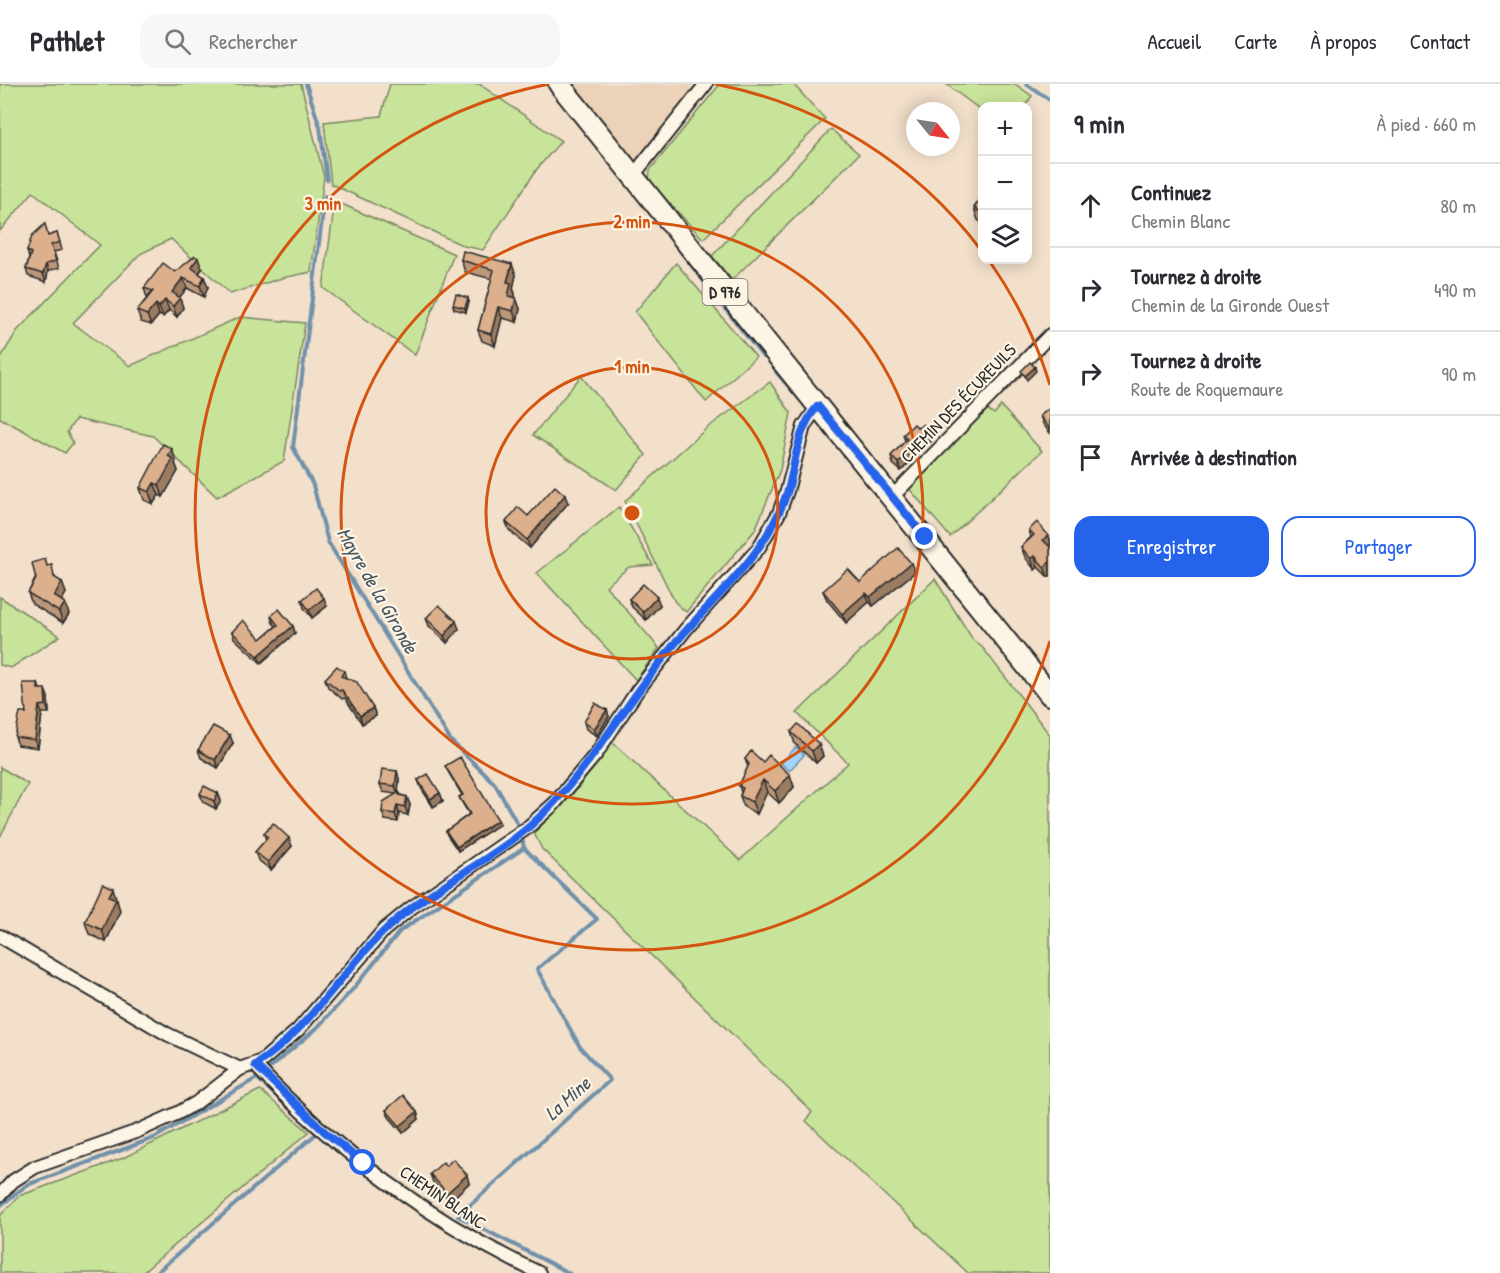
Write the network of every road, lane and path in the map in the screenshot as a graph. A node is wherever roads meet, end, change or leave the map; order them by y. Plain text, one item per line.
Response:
1 (559, 84) edge
2 (706, 84) edge
3 (632, 177) junction
4 (1050, 335) edge
5 (818, 406) junction
6 (892, 497) junction
7 (1050, 695) edge
8 (0, 936) edge
9 (255, 1065) junction
10 (240, 1069) junction
11 (0, 1195) edge
12 (540, 1273) edge

1 - 3 main road, D 976
2 - 3 street
3 - 5 main road, D 976
4 - 6 street, CHEMIN DES ÉCUREUILS
5 - 6 main road, D 976
5 - 9 street
6 - 7 main road, D 976
8 - 10 street
9 - 10 street
9 - 12 street, CHEMIN BLANC
10 - 11 street

